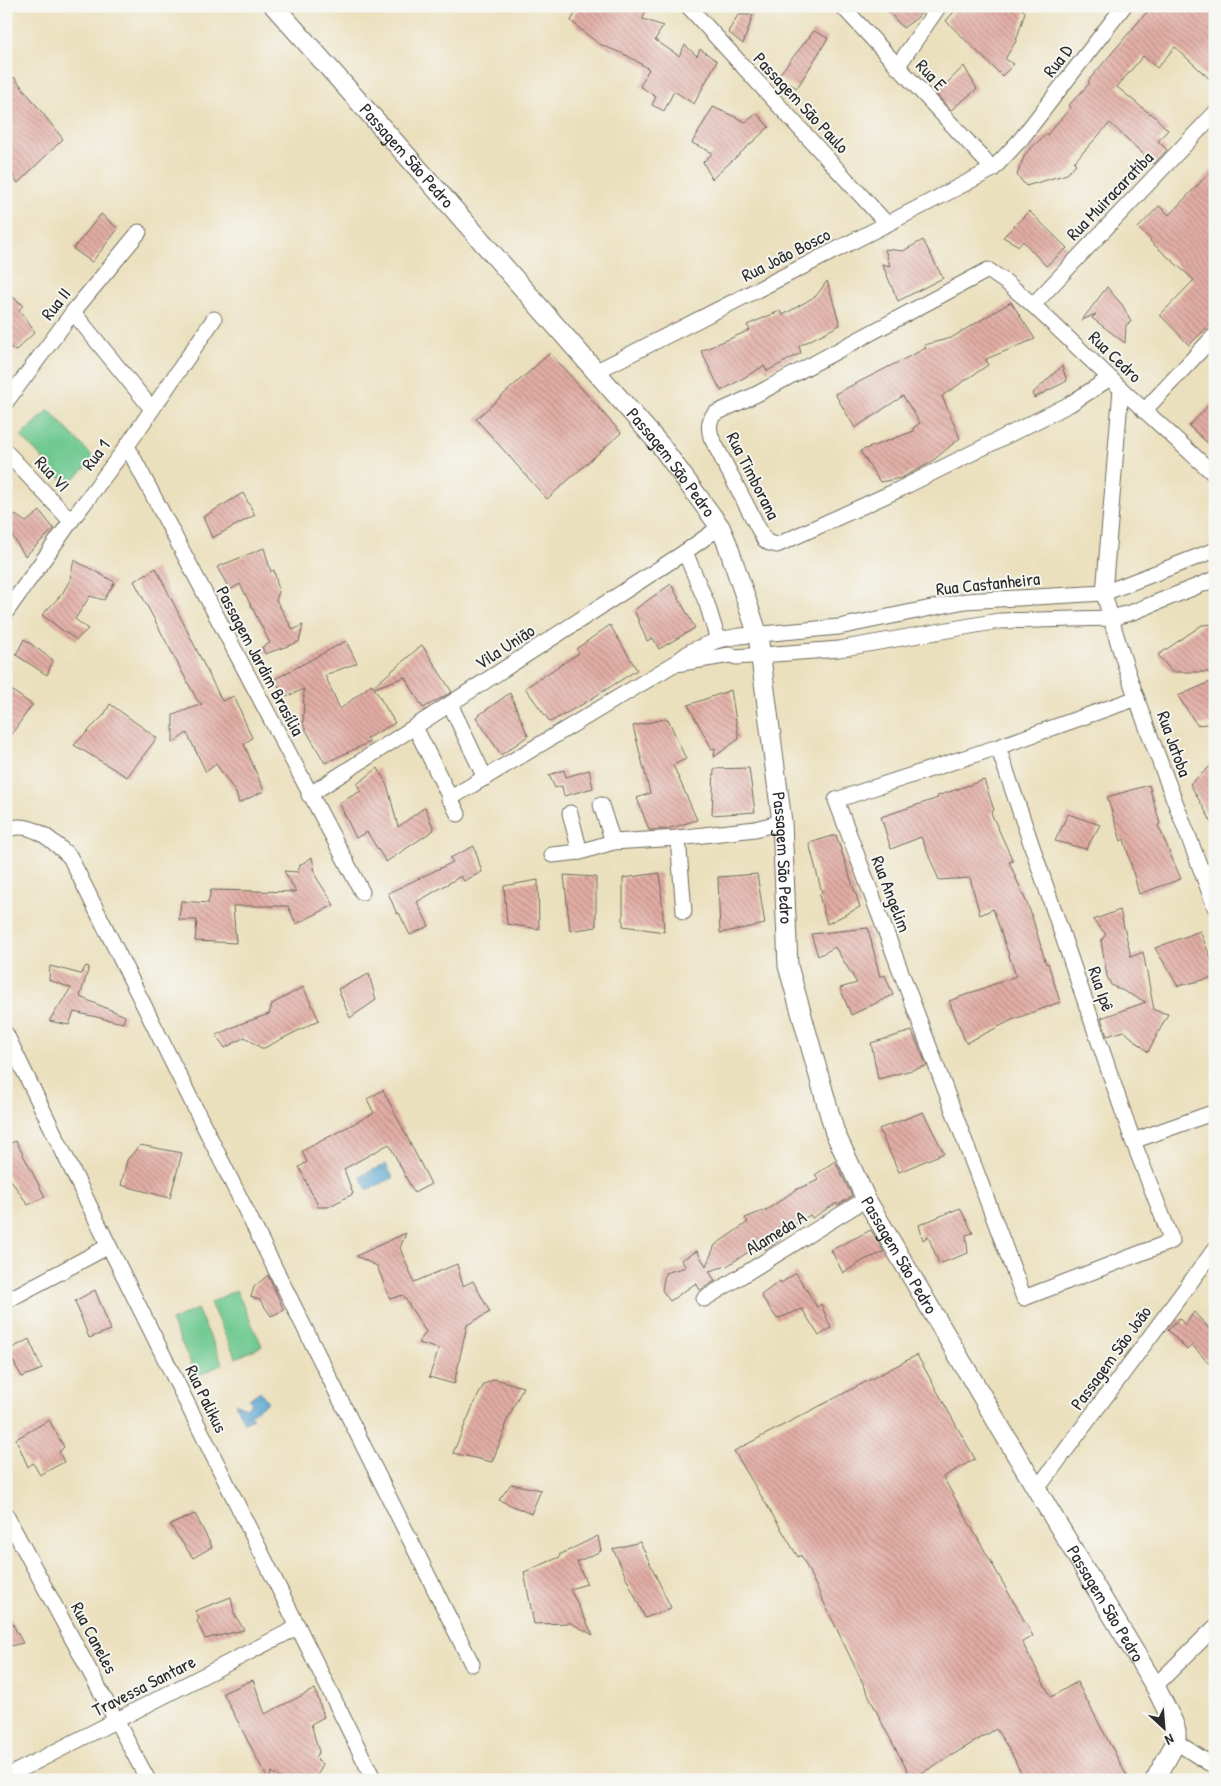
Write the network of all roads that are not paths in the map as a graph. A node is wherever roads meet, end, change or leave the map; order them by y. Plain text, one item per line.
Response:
1 (274, 6) edge
2 (688, 6) edge
3 (842, 6) edge
4 (939, 6) edge
5 (1124, 6) edge
6 (898, 67) junction
7 (1215, 113) edge
8 (992, 169) junction
9 (887, 224) junction
10 (139, 232) dead end
11 (988, 270) joint
12 (1032, 305) junction
13 (73, 312) junction
14 (214, 319) dead end
15 (1215, 335) edge
16 (595, 372) junction
17 (1110, 378) junction
18 (1121, 389) junction
19 (6, 402) edge
20 (152, 409) junction
21 (1144, 410) junction
22 (127, 446) junction
23 (6, 452) edge
24 (1215, 475) edge
25 (71, 521) junction
26 (720, 527) junction
27 (1215, 550) edge
28 (685, 552) junction
29 (1215, 579) edge
30 (1104, 593) junction
31 (6, 612) edge
32 (1111, 618) junction
33 (839, 627) junction
34 (758, 634) junction
35 (718, 640) junction
36 (839, 649) junction
37 (761, 655) junction
38 (674, 664) junction
39 (1137, 698) junction
40 (450, 704) junction
41 (415, 727) junction
42 (998, 747) junction
43 (485, 778) junction
44 (309, 796) junction
45 (449, 798) junction
46 (601, 805) dead end
47 (570, 813) dead end
48 (458, 814) dead end
49 (782, 822) junction
50 (6, 830) edge
51 (678, 838) junction
52 (613, 842) junction
53 (580, 852) junction
54 (552, 855) dead end
55 (1212, 888) edge
56 (362, 892) dead end
57 (684, 912) dead end
58 (6, 1034) edge
59 (1215, 1112) edge
60 (1133, 1141) junction
61 (866, 1200) junction
62 (1172, 1242) joint
63 (109, 1246) junction
64 (1215, 1249) edge
65 (704, 1299) dead end
66 (6, 1301) edge
67 (1037, 1489) junction
68 (6, 1515) edge
69 (298, 1626) junction
70 (1215, 1626) edge
71 (472, 1664) dead end
72 (1155, 1686) junction
73 (118, 1721) junction
74 (1176, 1742) junction
75 (1215, 1766) edge
76 (6, 1777) edge
77 (148, 1780) edge
78 (374, 1780) edge
79 (1155, 1780) edge

1 - 16 street, Passagem São Pedro
2 - 9 street, Passagem São Paulo
3 - 6 street, Rua E
4 - 6 street
5 - 8 street, Rua D
6 - 8 street, Rua E
7 - 12 street, Rua Muiracaratiba
8 - 9 street, Rua João Bosco
9 - 16 street, Rua João Bosco
10 - 13 street, Rua II
11 - 12 street, Rua Cedro
11 - 17 street, Rua Timborana
12 - 17 street, Rua Cedro
13 - 19 street, Rua II
13 - 20 street
14 - 20 street, Rua 1
15 - 21 street
16 - 26 street, Passagem São Pedro
17 - 18 street, Rua Cedro
18 - 21 street, Rua Cedro
18 - 30 street
20 - 22 street, Rua 1
21 - 24 street, Rua Cedro
22 - 25 street, Rua 1
22 - 44 street, Passagem Jardim Brasília
23 - 25 street, Rua VI
25 - 31 street, Rua 1
26 - 28 street, Vila União
26 - 34 street, Passagem São Pedro
27 - 30 street, Rua Castanheira
28 - 35 street
28 - 40 street, Vila União
29 - 32 street
30 - 32 street, Rua Jatoba
30 - 33 street, Rua Castanheira
32 - 36 street
32 - 39 street, Rua Jatoba
33 - 34 street, Rua Castanheira
33 - 36 street
34 - 35 street, Rua Castanheira
34 - 37 street, Passagem São Pedro
35 - 38 street, Rua Castanheira
36 - 37 street
37 - 38 street
37 - 49 street, Passagem São Pedro
38 - 43 street, Rua Castanheira
39 - 42 street, Rua Angelim
39 - 55 street, Rua Jatoba
40 - 41 street, Vila União
40 - 43 street
41 - 44 street, Vila União
41 - 45 street
42 - 60 street, Rua Ipê
42 - 62 street, Rua Angelim
43 - 45 street, Rua Castanheira
44 - 56 street, Passagem Jardim Brasília
45 - 48 street
46 - 52 street
47 - 53 street
49 - 51 street
49 - 61 street, Passagem São Pedro
50 - 71 street
51 - 52 street
51 - 57 street
52 - 53 street
53 - 54 street
58 - 63 street, Rua Palikus
59 - 60 street
60 - 62 street, Rua Ipê
61 - 65 street, Alameda A
61 - 67 street, Passagem São Pedro
63 - 66 street
63 - 69 street, Rua Palikus
64 - 67 street, Passagem São João
67 - 72 street, Passagem São Pedro
68 - 73 street, Rua Caneles
69 - 73 street, Travessa Santare
69 - 78 street, Rua Palikus
70 - 72 street
72 - 74 street, Passagem São Pedro
73 - 76 street, Travessa Santare
73 - 77 street, Rua Caneles
74 - 75 street
74 - 79 street

